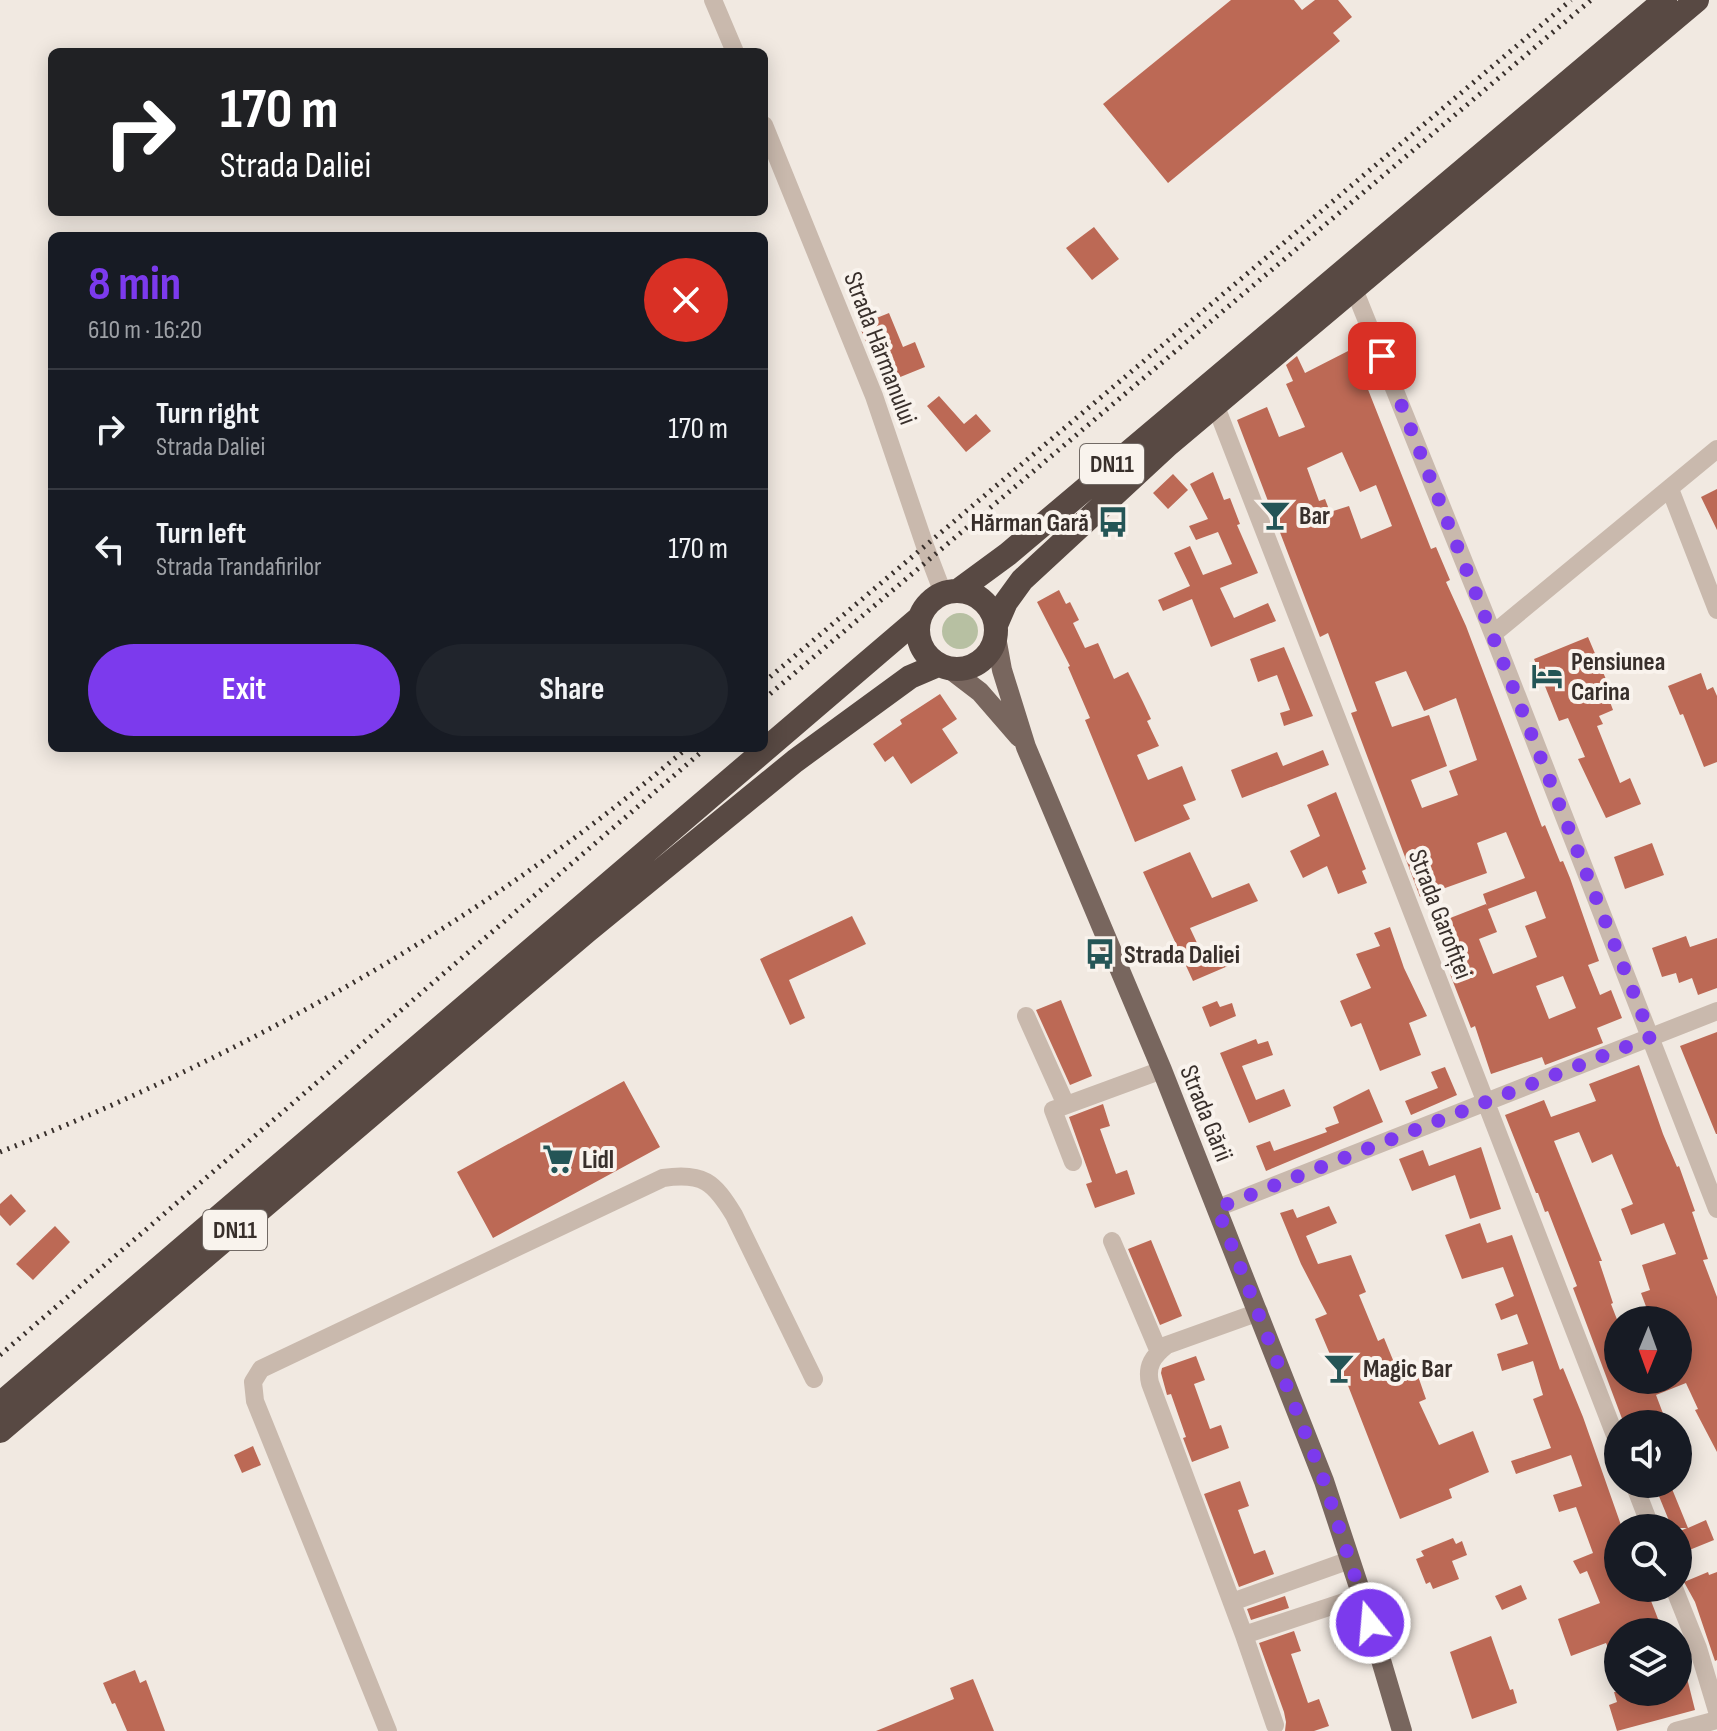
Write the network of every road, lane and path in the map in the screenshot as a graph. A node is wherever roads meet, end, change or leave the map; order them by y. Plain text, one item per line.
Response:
1 (713, 0) edge
2 (1665, 0) edge
3 (1697, 0) edge
4 (733, 48) edge
5 (768, 135) edge
6 (1354, 289) junction
7 (1215, 404) junction
8 (1717, 449) edge
9 (1670, 489) junction
10 (951, 591) junction
11 (1717, 610) edge
12 (918, 619) junction
13 (996, 631) junction
14 (1493, 634) junction
15 (944, 667) junction
16 (768, 747) edge
17 (1026, 747) junction
18 (762, 752) edge
19 (1717, 1011) edge
20 (1026, 1016) dead end
21 (1651, 1037) junction
22 (1162, 1070) junction
23 (1486, 1102) junction
24 (1066, 1105) junction
25 (1073, 1162) dead end
26 (1217, 1208) junction
27 (1717, 1209) edge
28 (1112, 1241) dead end
29 (1259, 1312) junction
30 (1159, 1352) junction
31 (814, 1379) dead end
32 (0, 1404) edge
33 (1605, 1410) edge
34 (0, 1431) edge
35 (1350, 1560) junction
36 (1362, 1596) junction
37 (1232, 1602) junction
38 (1680, 1602) edge
39 (1244, 1635) junction
40 (1717, 1711) edge
41 (1275, 1725) dead end
42 (1706, 1725) edge
43 (388, 1731) edge
44 (1402, 1731) edge
45 (1676, 1731) edge

1 - 4 street
2 - 10 highway, DN11
3 - 6 highway, DN11
5 - 10 street, Strada Hărmanului
6 - 7 highway, DN11
6 - 14 street
7 - 13 highway, DN11
7 - 23 street, Strada Garofiței
8 - 9 street
9 - 11 street
9 - 14 street
10 - 12 highway, DN11
10 - 13 highway
12 - 15 highway
12 - 16 highway, DN11
13 - 15 highway, DN11
13 - 17 main road
14 - 21 street
15 - 17 main road
15 - 34 highway, DN11
17 - 22 main road, Strada Gării
18 - 32 highway, DN11
19 - 21 street
20 - 24 street
21 - 23 street
21 - 27 street
22 - 24 street
22 - 26 main road, Strada Gării
23 - 26 street
23 - 33 street, Strada Garofiței
24 - 25 street
26 - 29 main road, Strada Gării
28 - 30 street
29 - 30 street
29 - 35 main road, Strada Gării
30 - 37 street
31 - 43 street
35 - 36 main road, Strada Gării
35 - 37 street
36 - 39 street
36 - 44 main road, Strada Gării
37 - 39 street
38 - 40 street
39 - 41 street
42 - 45 street

